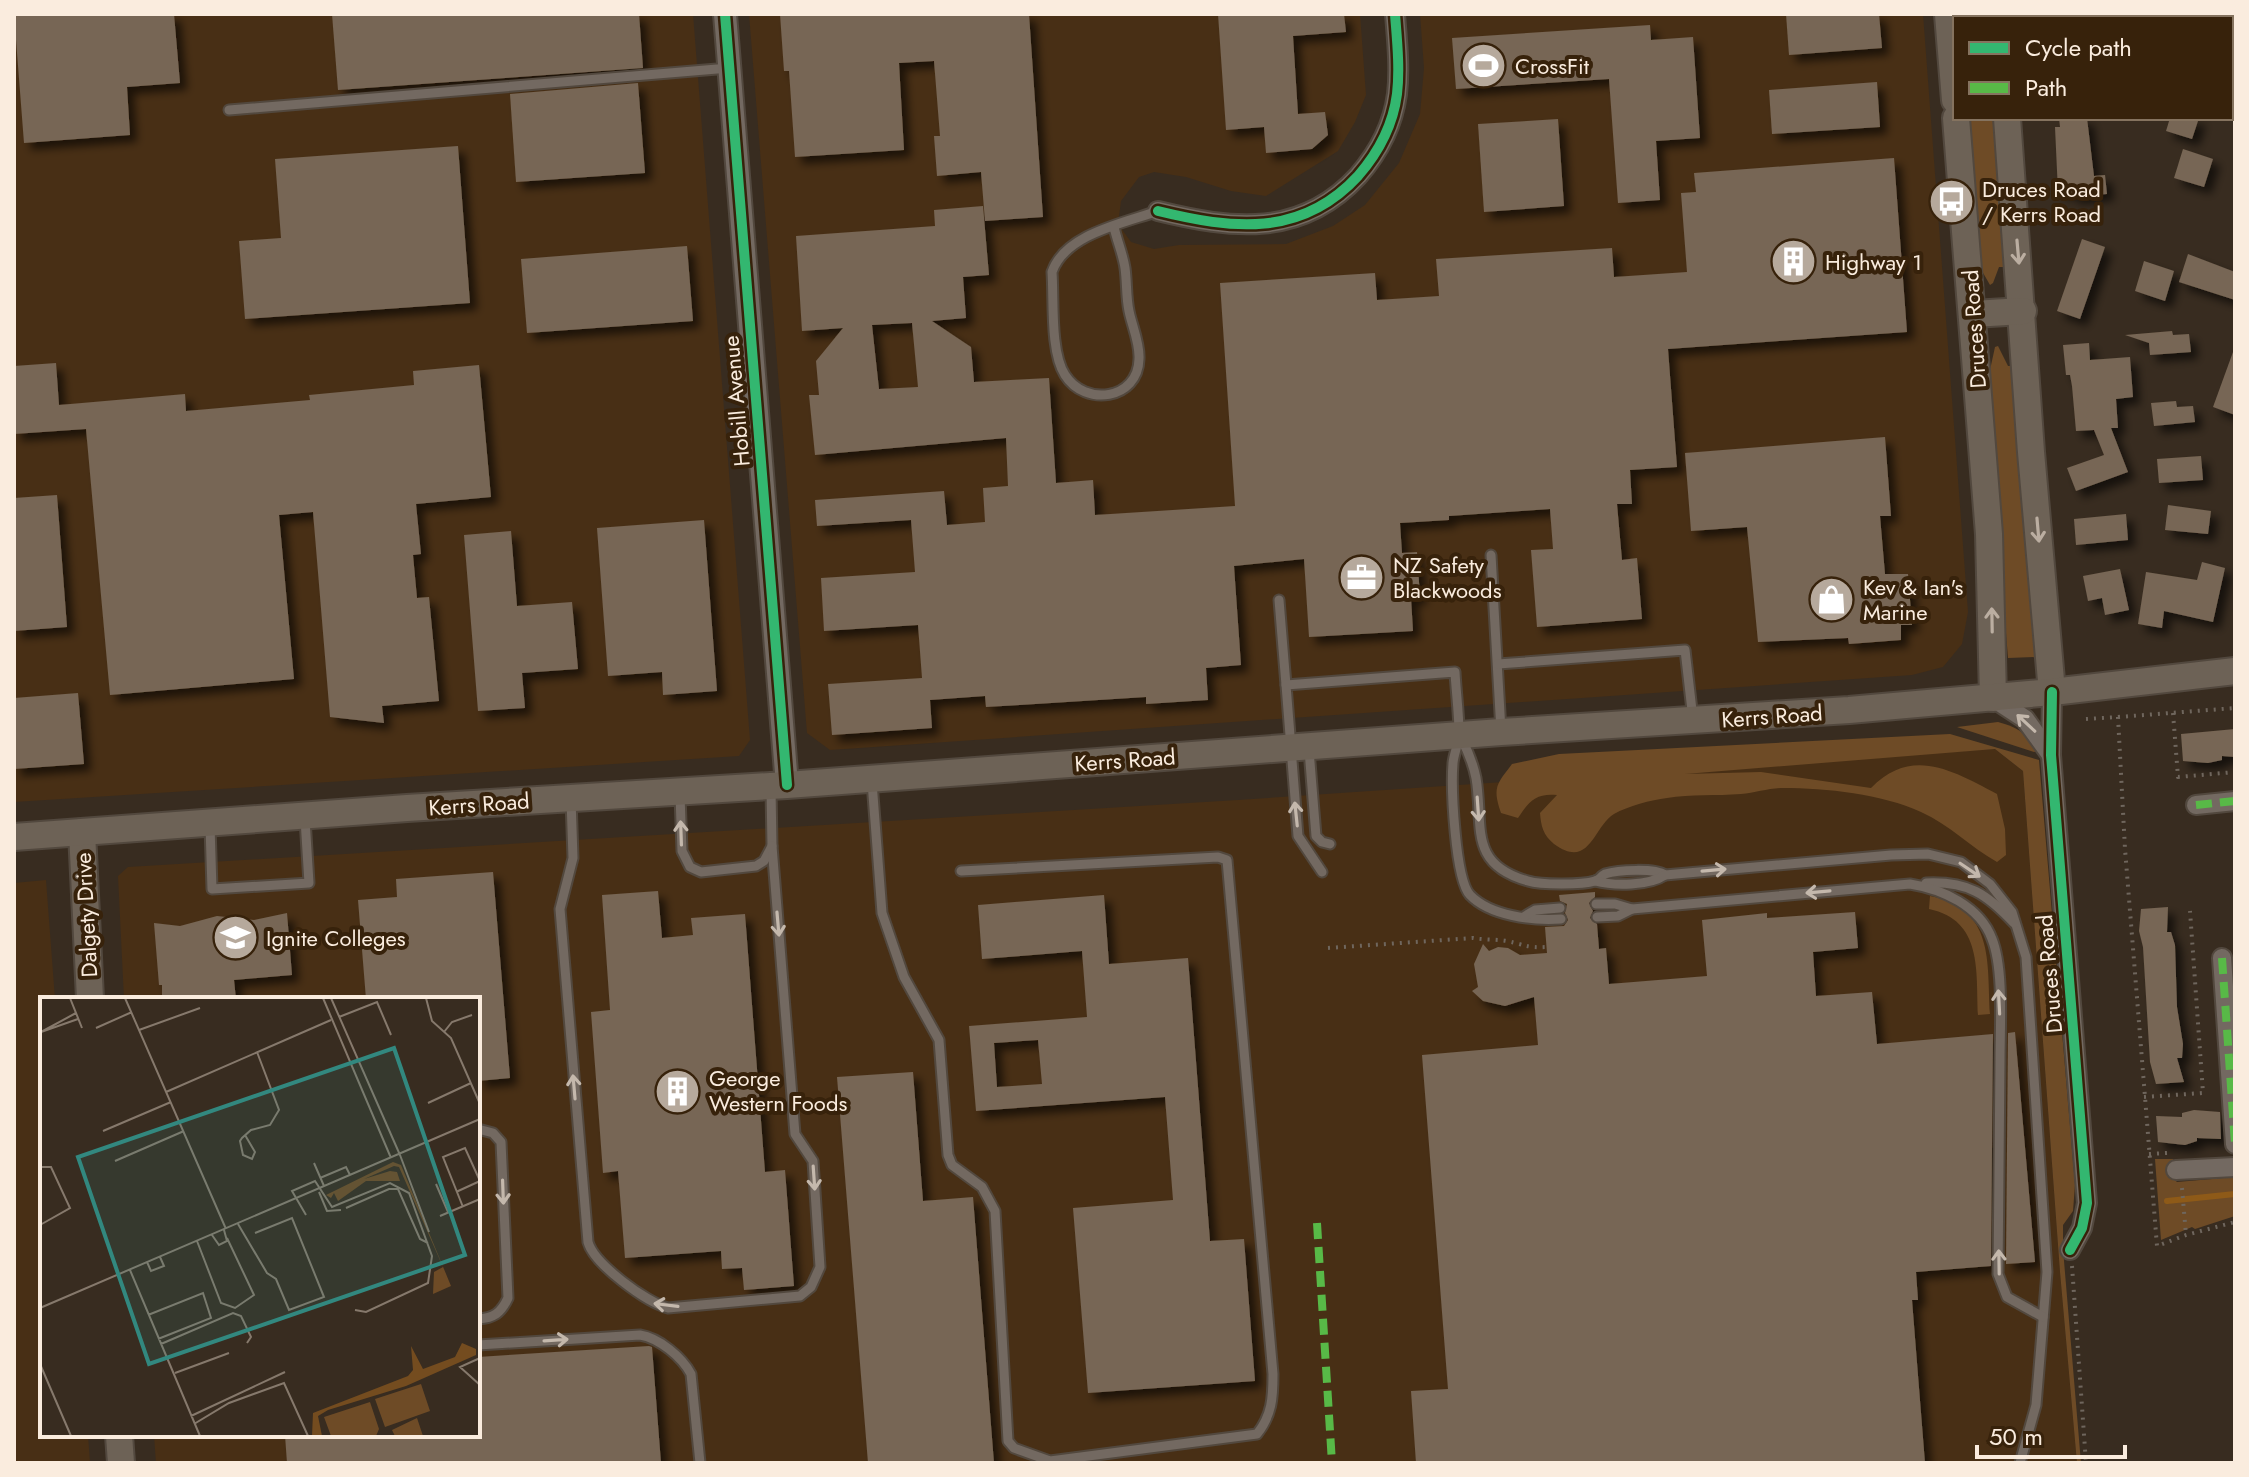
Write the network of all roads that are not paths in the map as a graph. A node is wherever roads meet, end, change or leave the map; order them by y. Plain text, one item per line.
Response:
1 (725, 14) edge
2 (1395, 14) edge
3 (1948, 14) edge
4 (729, 68) junction
5 (1953, 75) edge
6 (229, 110) dead end
7 (1956, 120) edge
8 (2007, 120) edge
9 (1158, 211) joint
10 (1114, 227) junction
11 (2023, 311) junction
12 (1973, 314) junction
13 (1491, 555) dead end
14 (1279, 600) dead end
15 (1498, 664) junction
16 (2235, 671) edge
17 (1286, 685) junction
18 (2052, 692) junction
19 (1993, 698) junction
20 (1693, 721) junction
21 (1501, 732) junction
22 (1459, 735) junction
23 (1299, 748) junction
24 (2051, 755) junction
25 (872, 779) junction
26 (779, 785) junction
27 (680, 791) junction
28 (571, 798) junction
29 (2235, 801) edge
30 (2196, 805) dead end
31 (305, 816) junction
32 (210, 823) junction
33 (82, 832) junction
34 (14, 837) edge
35 (1330, 844) dead end
36 (772, 846) junction
37 (961, 871) dead end
38 (1322, 872) dead end
39 (1910, 884) junction
40 (1596, 904) dead end
41 (1560, 908) dead end
42 (1632, 909) junction
43 (1525, 916) junction
44 (1597, 917) dead end
45 (1561, 919) dead end
46 (2016, 925) junction
47 (2222, 958) dead end
48 (90, 997) edge
49 (480, 1130) edge
50 (2235, 1144) edge
51 (2235, 1167) edge
52 (2179, 1176) road end
53 (2070, 1250) road end
54 (2043, 1317) junction
55 (480, 1319) edge
56 (480, 1345) edge
57 (119, 1437) edge
58 (121, 1463) edge
59 (700, 1463) edge
60 (2020, 1463) edge

1 - 4 street, Hobill Avenue
2 - 9 street
3 - 5 main road
4 - 6 lane
4 - 26 street, Hobill Avenue
7 - 12 main road, Druces Road
8 -> 11 main road, Druces Road
9 - 10 lane
10 - 10 lane
11 - 12 main road
11 -> 18 main road, Druces Road
19 -> 12 main road, Druces Road
13 - 15 lane
14 - 17 lane
15 - 20 lane
15 - 21 lane
16 - 18 main road, Kerrs Road
17 - 22 lane
17 - 23 lane
18 - 19 main road, Kerrs Road
18 - 24 street, Druces Road
19 - 20 main road, Kerrs Road
24 -> 19 street
20 - 21 main road, Kerrs Road
21 - 22 main road, Kerrs Road
22 - 23 main road, Kerrs Road
22 - 43 lane
22 -> 46 lane
23 - 25 main road, Kerrs Road
23 - 35 lane
38 -> 23 lane
24 - 53 street, Druces Road
25 - 26 main road, Kerrs Road
25 - 37 lane
26 - 27 main road, Kerrs Road
26 - 36 lane
27 - 28 main road, Kerrs Road
36 -> 27 lane
28 - 31 main road, Kerrs Road
36 -> 28 lane
29 - 30 street
31 - 32 main road, Kerrs Road
31 - 32 lane
32 - 33 main road, Kerrs Road
33 - 34 main road, Kerrs Road
33 - 48 main road, Dalgety Drive
39 -> 42 lane
39 - 46 lane
54 -> 39 lane
40 - 42 lane
41 - 43 lane
42 - 44 lane
43 - 45 lane
46 - 54 lane
47 - 50 street
49 -> 55 lane
51 - 52 street
54 - 60 lane
56 -> 59 lane
57 - 58 main road

